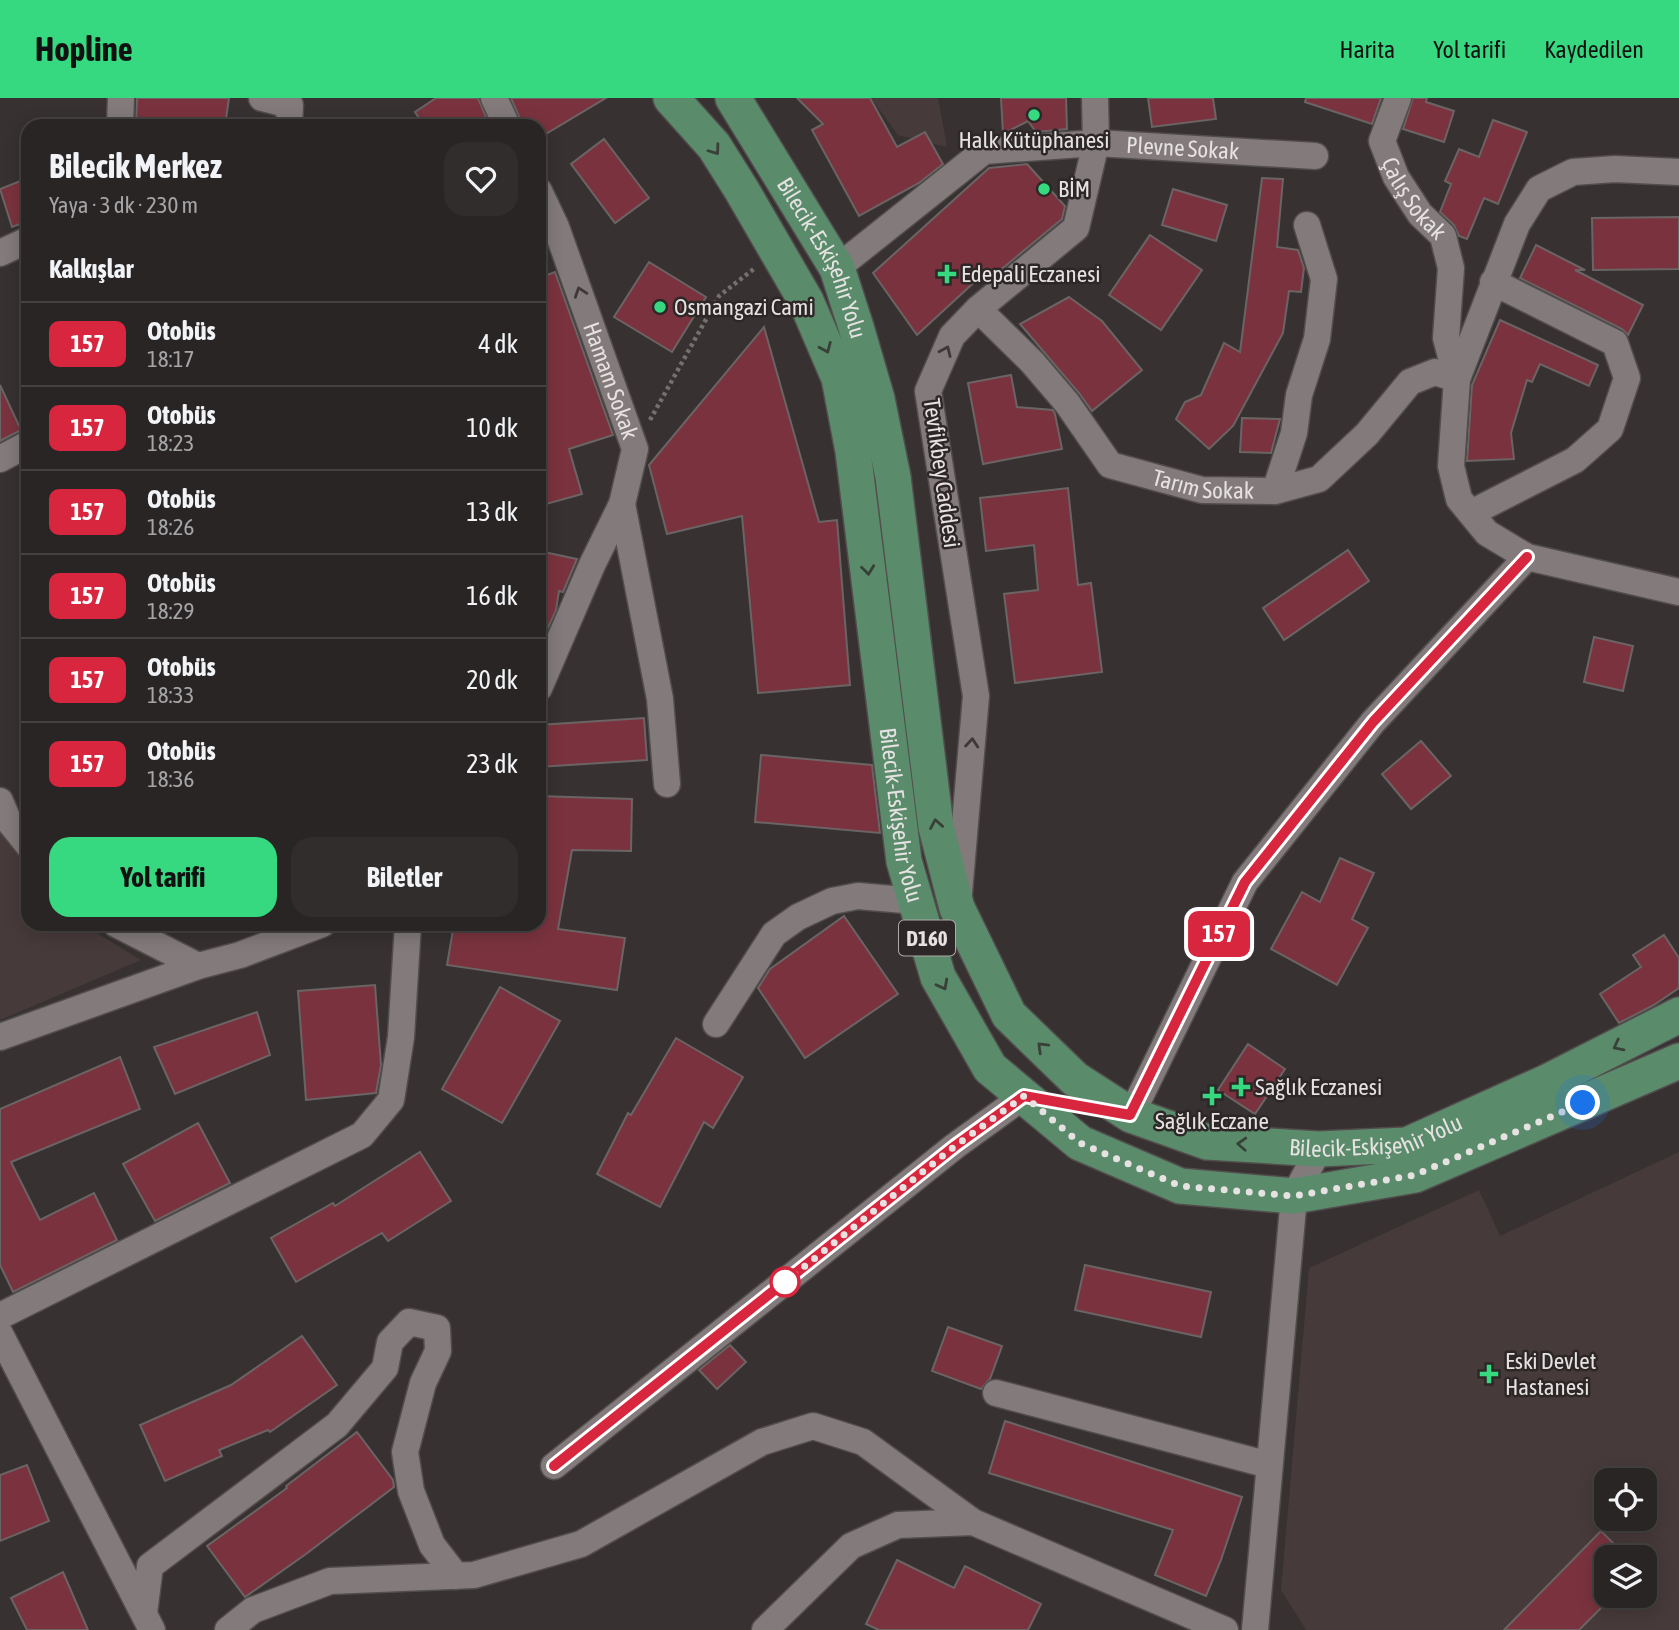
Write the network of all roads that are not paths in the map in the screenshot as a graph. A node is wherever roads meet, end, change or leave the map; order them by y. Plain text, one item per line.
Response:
1 (121, 98) edge
2 (262, 98) edge
3 (494, 98) edge
4 (671, 98) edge
5 (733, 98) edge
6 (1095, 98) edge
7 (1398, 98) edge
8 (120, 119) edge
9 (289, 119) edge
10 (504, 119) edge
11 (1096, 143) junction
12 (1315, 156) dead end
13 (1679, 172) edge
14 (546, 206) edge
15 (1307, 225) dead end
16 (21, 243) edge
17 (0, 253) edge
18 (837, 268) junction
19 (1493, 282) junction
20 (978, 309) junction
21 (1457, 379) junction
22 (21, 448) edge
23 (0, 459) edge
24 (1275, 491) junction
25 (622, 504) junction
26 (1471, 513) junction
27 (1527, 557) junction
28 (1679, 592) edge
29 (546, 672) edge
30 (667, 784) dead end
31 (0, 801) edge
32 (21, 836) edge
33 (916, 901) junction
34 (957, 908) junction
35 (130, 931) edge
36 (408, 931) edge
37 (280, 932) edge
38 (198, 966) junction
39 (1679, 1015) edge
40 (716, 1024) dead end
41 (0, 1037) edge
42 (1679, 1061) edge
43 (1024, 1096) junction
44 (1130, 1115) junction
45 (1319, 1149) junction
46 (1294, 1196) junction
47 (0, 1316) edge
48 (0, 1334) edge
49 (996, 1393) dead end
50 (1269, 1465) junction
51 (554, 1466) dead end
52 (974, 1522) junction
53 (456, 1576) junction
54 (148, 1622) edge
55 (228, 1630) edge
56 (765, 1630) edge
57 (1225, 1630) edge
58 (1255, 1630) edge

1 - 8 street
2 - 9 street
3 - 10 street
4 -> 33 main road, Bilecik-Eskişehir Yolu / D160
5 - 18 main road, Bilecik-Eskişehir Yolu / D160
6 - 11 street, Tevfikbey Caddesi
7 - 21 street, Çalış Sokak
11 - 12 street, Plevne Sokak
11 - 18 street, Plevne Sokak
11 - 20 street, Tevfikbey Caddesi
13 - 19 street
25 -> 14 street, Hamam Sokak
15 - 24 street
16 - 17 street
34 -> 18 main road, Bilecik-Eskişehir Yolu / D160
19 - 21 street
19 - 26 street
20 - 24 street, Tarım Sokak
34 -> 20 street, Tevfikbey Caddesi
21 - 24 street, Tarım Sokak
21 - 26 street
22 - 23 street
25 - 29 street, Hamam Sokak
25 - 30 street
26 - 27 street
27 - 28 street
27 - 44 street
31 - 32 street
33 - 40 street
33 -> 43 main road, Bilecik-Eskişehir Yolu / D160
44 -> 34 main road, Bilecik-Eskişehir Yolu / D160
35 - 38 street
36 - 47 street
37 - 38 street
38 - 41 street
39 -> 45 main road, Bilecik-Eskişehir Yolu / D160
42 - 46 main road, Bilecik-Eskişehir Yolu / D160
43 - 44 main road
43 - 46 main road, Bilecik-Eskişehir Yolu / D160
43 - 51 street
45 -> 44 main road, Bilecik-Eskişehir Yolu / D160
45 - 46 street
46 - 50 street
48 - 54 street
49 - 50 street
50 - 58 street
52 - 53 street
52 - 56 street
52 - 57 street
53 - 54 street
53 - 55 street

